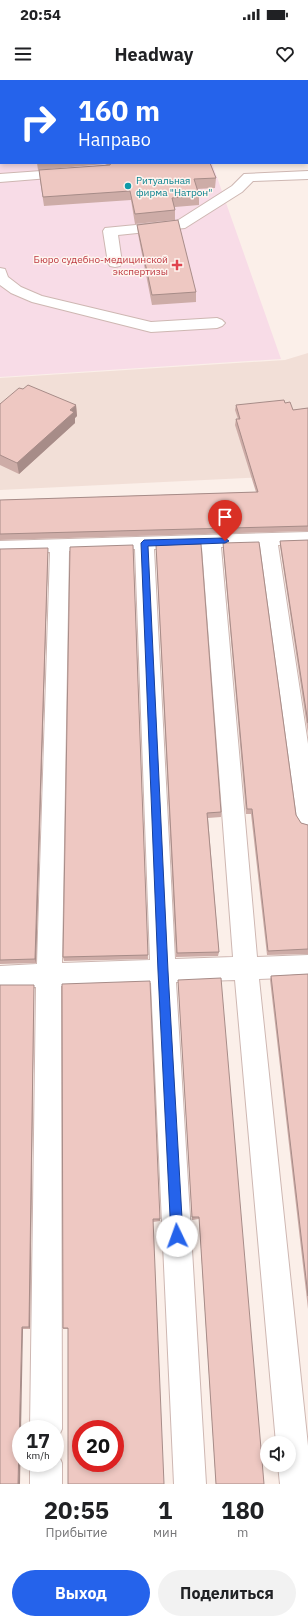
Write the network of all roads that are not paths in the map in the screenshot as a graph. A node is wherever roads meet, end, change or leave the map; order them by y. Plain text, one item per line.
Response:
1 (243, 164) edge
2 (83, 172) edge
3 (308, 174) edge
4 (249, 177) junction
5 (0, 178) edge
6 (115, 263) dead end
7 (0, 272) edge
8 (217, 323) dead end
9 (308, 538) edge
10 (268, 539) junction
11 (211, 541) junction
12 (144, 543) junction
13 (60, 546) junction
14 (0, 547) edge
15 (308, 819) edge
16 (308, 966) edge
17 (246, 968) junction
18 (163, 971) junction
19 (49, 975) junction
20 (0, 978) edge
21 (46, 1420) edge
22 (46, 1472) edge
23 (46, 1484) edge
24 (190, 1484) edge
25 (296, 1484) edge

1 - 4 lane
2 - 5 lane
3 - 4 lane
4 - 6 lane
7 - 8 lane
9 - 10 lane
10 - 11 lane
10 - 15 lane
11 - 12 lane
11 - 17 lane
12 - 13 lane
12 - 18 lane
13 - 14 lane
13 - 19 lane
16 - 17 lane
17 - 18 lane
17 - 25 lane
18 - 19 lane
18 - 24 lane
19 - 20 lane
19 - 21 lane
22 - 23 lane

